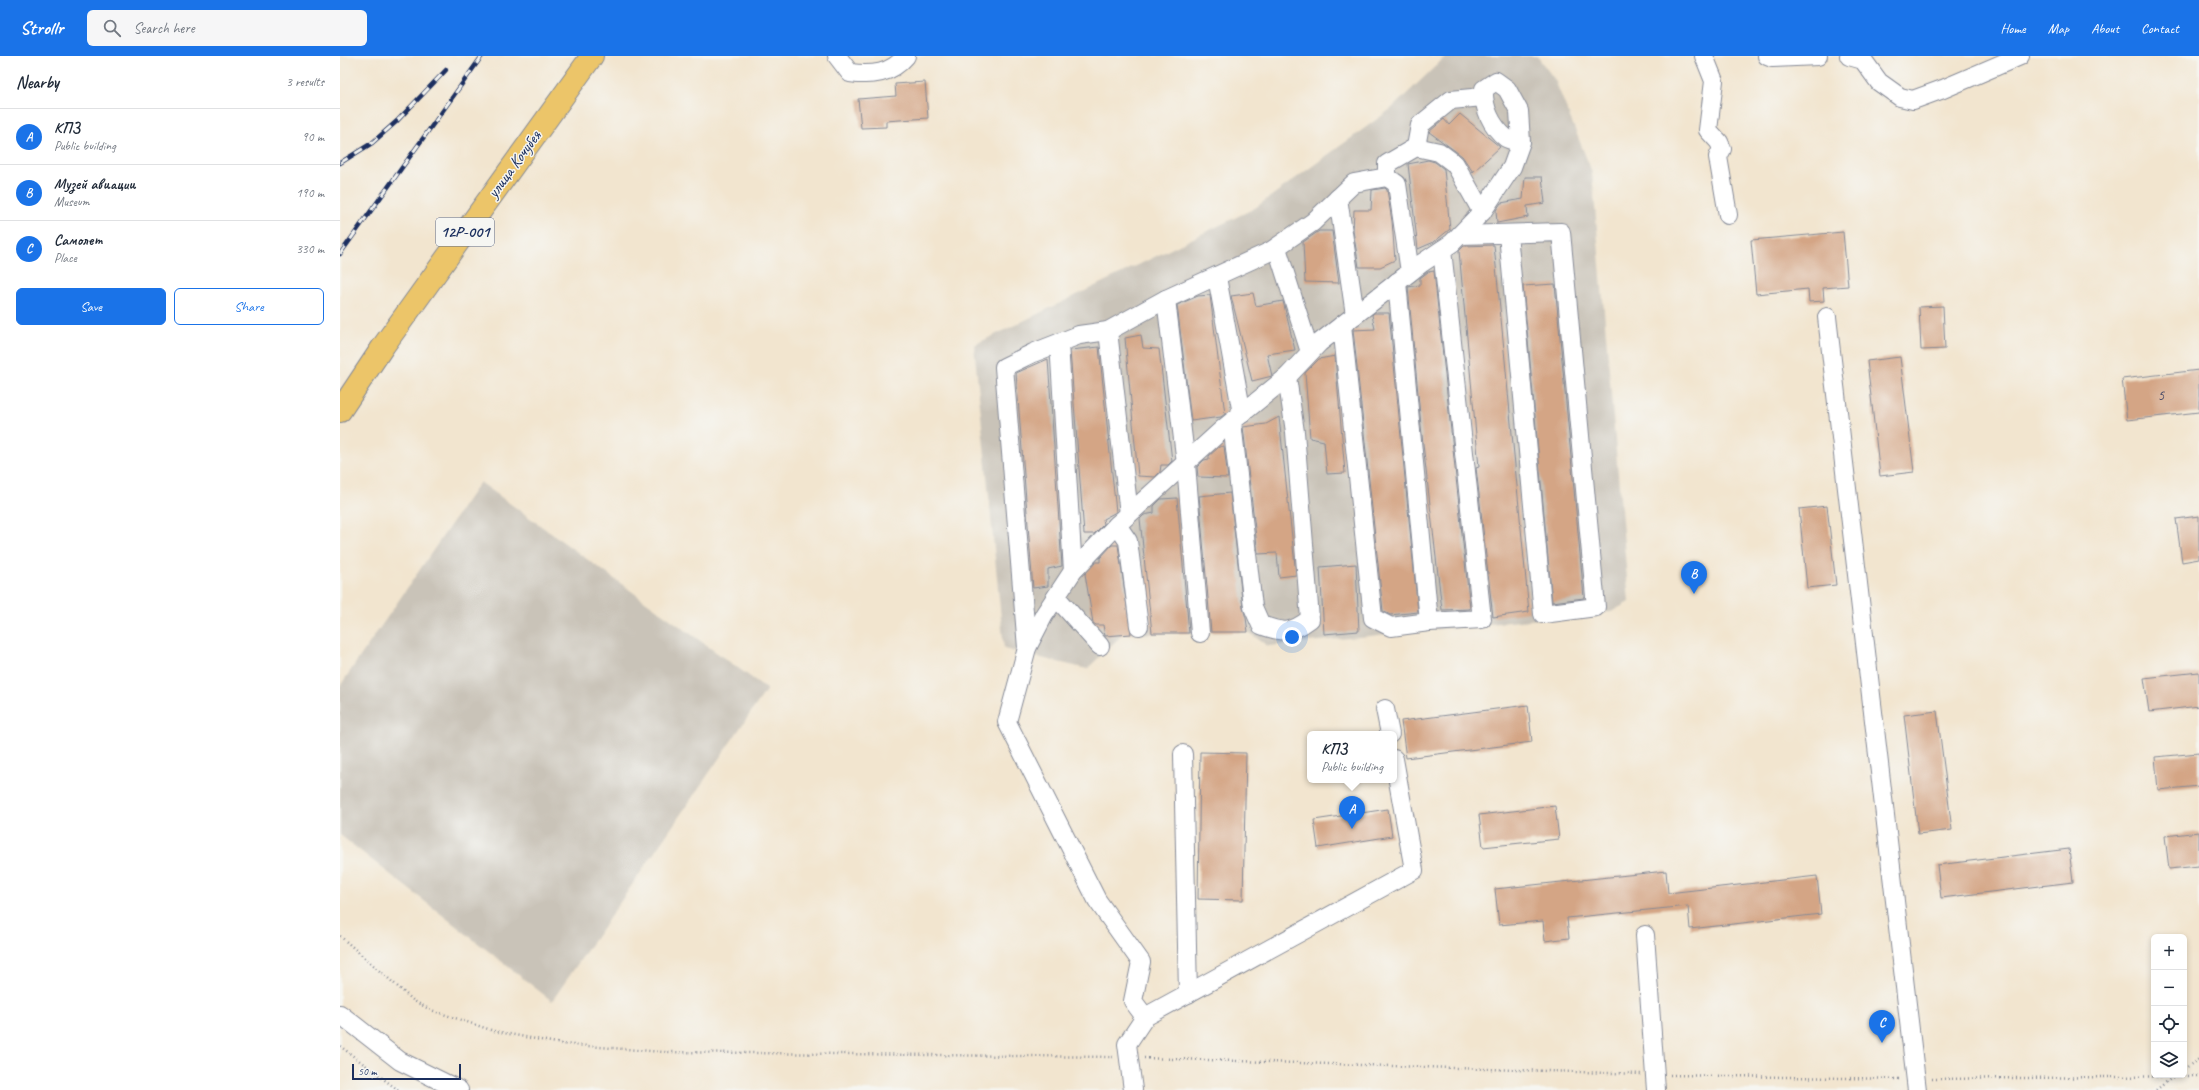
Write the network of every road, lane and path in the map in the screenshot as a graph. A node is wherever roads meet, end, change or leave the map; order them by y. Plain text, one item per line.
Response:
1 (592, 56) edge
2 (837, 56) edge
3 (906, 56) edge
4 (1704, 56) edge
5 (1767, 56) edge
6 (1818, 56) edge
7 (1849, 56) edge
8 (2020, 56) edge
9 (1484, 97) junction
10 (1521, 142) junction
11 (1416, 147) junction
12 (1387, 177) junction
13 (1338, 198) junction
14 (1482, 212) junction
15 (1728, 215) dead end
16 (1508, 234) junction
17 (1460, 235) junction
18 (1277, 248) junction
19 (1442, 250) junction
20 (1217, 277) junction
21 (1404, 277) junction
22 (1166, 298) junction
23 (1827, 317) dead end
24 (1349, 320) junction
25 (1108, 331) junction
26 (1059, 343) junction
27 (1310, 352) junction
28 (1288, 377) junction
29 (340, 411) edge
30 (1237, 418) junction
31 (1186, 464) junction
32 (1123, 519) junction
33 (1073, 571) junction
34 (1056, 597) junction
35 (1429, 622) junction
36 (1139, 626) dead end
37 (1200, 633) dead end
38 (1100, 646) dead end
39 (1027, 648) junction
40 (1385, 709) dead end
41 (1389, 731) edge
42 (1183, 754) dead end
43 (1397, 776) edge
44 (1645, 935) dead end
45 (340, 936) edge
46 (1188, 994) junction
47 (340, 1014) edge
48 (1145, 1017) junction
49 (340, 1046) edge
50 (1115, 1057) dead end
51 (1139, 1058) dead end
52 (2199, 1059) edge
53 (2187, 1067) edge
54 (2187, 1076) edge
55 (2199, 1076) edge
56 (2151, 1077) edge
57 (2171, 1078) edge
58 (1656, 1082) edge
59 (1917, 1084) edge
60 (398, 1090) edge
61 (459, 1090) edge
62 (1133, 1090) edge
63 (2156, 1090) edge

1 - 29 main road, улица Кочубея / 12Р-001
2 - 3 street
4 - 15 street
5 - 6 street
7 - 8 street
9 - 10 street
9 - 10 street
9 - 11 street
10 - 14 street
11 - 12 street
11 - 14 street
12 - 13 street
12 - 21 street
13 - 18 street
13 - 24 street
14 - 17 street
16 - 16 street
16 - 17 street
17 - 19 street
18 - 20 street
18 - 27 street
19 - 21 street
19 - 35 street
20 - 22 street
20 - 30 street
21 - 24 street
21 - 35 street
22 - 25 street
22 - 31 street
23 - 59 street
24 - 27 street
24 - 35 street
25 - 26 street
25 - 32 street
26 - 33 street
26 - 39 street
27 - 28 street
28 - 30 street
28 - 30 street
30 - 31 street
31 - 32 street
31 - 37 street
32 - 33 street
32 - 36 street
33 - 34 street
34 - 38 street
34 - 39 street
39 - 48 street
40 - 41 street
42 - 46 street
43 - 46 street
44 - 58 street
45 - 50 path
46 - 48 street
47 - 61 street
48 - 62 street
49 - 60 path
51 - 58 path
52 - 53 path
54 - 55 path
56 - 59 path
57 - 63 path
58 - 59 path

